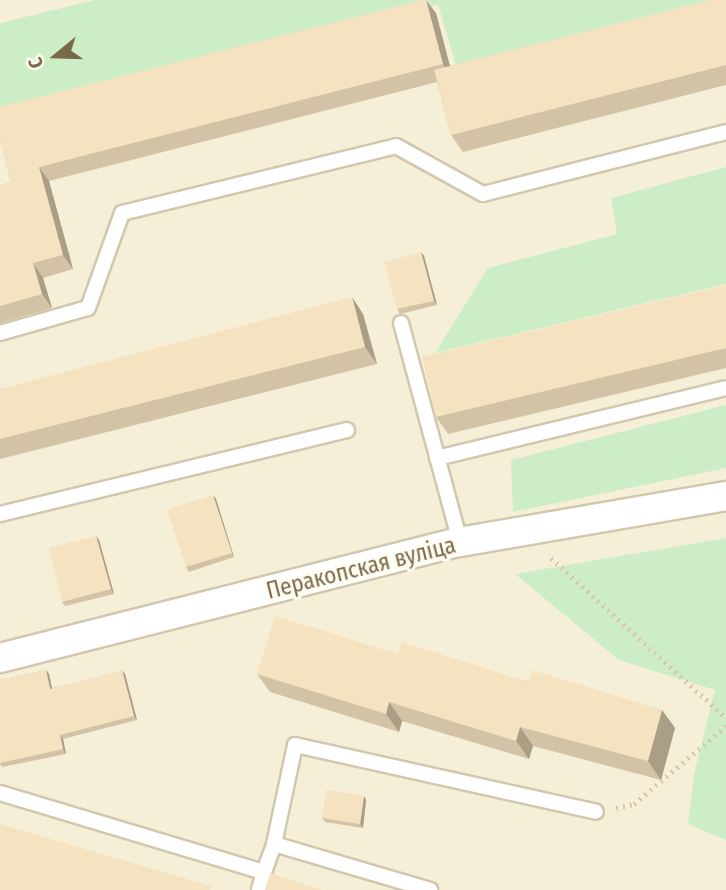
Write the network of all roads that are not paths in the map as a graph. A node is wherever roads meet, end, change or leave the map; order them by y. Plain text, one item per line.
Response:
1 (726, 132) edge
2 (401, 323) dead end
3 (0, 333) edge
4 (726, 388) edge
5 (347, 430) dead end
6 (437, 458) junction
7 (726, 496) edge
8 (0, 514) edge
9 (460, 542) junction
10 (0, 659) edge
11 (0, 793) edge
12 (596, 812) road end
13 (274, 844) junction
14 (264, 872) junction
15 (259, 890) edge
16 (430, 890) edge

1 - 3 lane
2 - 6 lane
4 - 6 lane
5 - 8 lane
6 - 9 lane
7 - 9 street, Перакопская вуліца
9 - 10 street, Перакопская вуліца
11 - 14 lane
12 - 13 lane
13 - 14 lane
13 - 16 lane
14 - 15 lane

